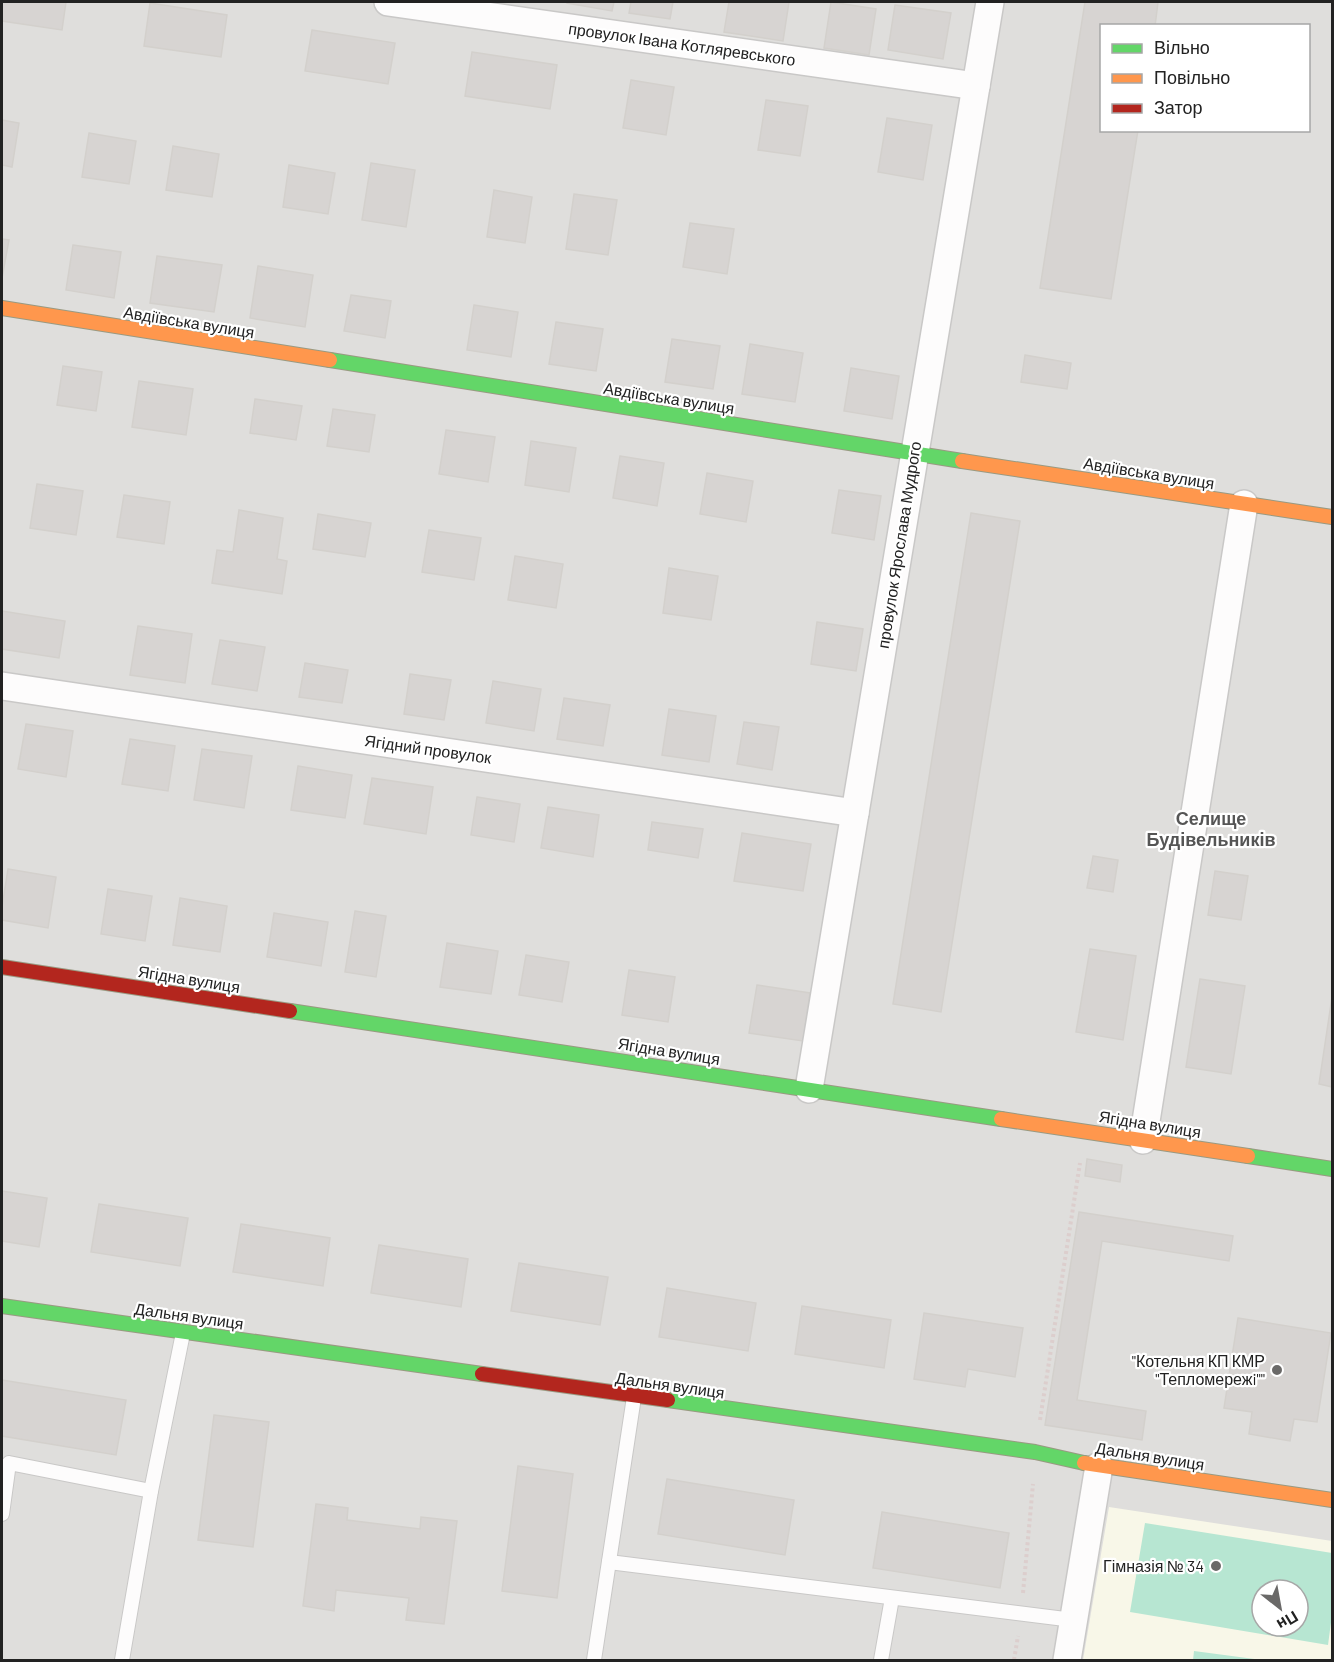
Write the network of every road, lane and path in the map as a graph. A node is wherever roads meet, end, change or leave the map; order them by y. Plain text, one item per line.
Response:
1 (388, 2) edge
2 (990, 2) edge
3 (976, 86) junction
4 (2, 308) edge
5 (914, 454) junction
6 (1244, 504) junction
7 (1332, 517) edge
8 (2, 686) edge
9 (855, 813) junction
10 (2, 967) edge
11 (809, 1089) junction
12 (1085, 1130) junction
13 (1143, 1140) junction
14 (1332, 1168) edge
15 (2, 1306) edge
16 (183, 1332) junction
17 (634, 1397) junction
18 (1035, 1452) junction
19 (5, 1463) edge
20 (1100, 1466) junction
21 (151, 1491) junction
22 (1332, 1500) edge
23 (2, 1514) edge
24 (609, 1562) junction
25 (892, 1598) junction
26 (1021, 1614) junction
27 (1073, 1620) junction
28 (122, 1660) edge
29 (594, 1660) edge
30 (881, 1660) edge
31 (1014, 1660) edge
32 (1067, 1660) edge

1 - 3 street, провулок Івана Котляревського
2 - 3 street, провулок Ярослава Мудрого
3 - 5 street, провулок Ярослава Мудрого
4 - 5 street, Авдіївська вулиця
5 - 6 street, Авдіївська вулиця
5 - 9 street, провулок Ярослава Мудрого
6 - 7 street, Авдіївська вулиця
6 - 13 street
8 - 9 street, Ягідний провулок
9 - 11 street, провулок Ярослава Мудрого
10 - 11 street, Ягідна вулиця
11 - 12 street, Ягідна вулиця
12 - 13 street, Ягідна вулиця
12 - 18 path
13 - 14 street, Ягідна вулиця
15 - 16 street, Дальня вулиця
16 - 17 street, Дальня вулиця
16 - 21 lane
17 - 18 street, Дальня вулиця
17 - 24 lane
18 - 20 street, Дальня вулиця
18 - 26 path
19 - 21 lane
19 - 23 lane
20 - 22 street, Дальня вулиця
20 - 27 street
21 - 28 lane
24 - 25 lane
24 - 29 lane
25 - 26 lane
25 - 30 lane
26 - 27 lane
26 - 31 path
27 - 32 street

